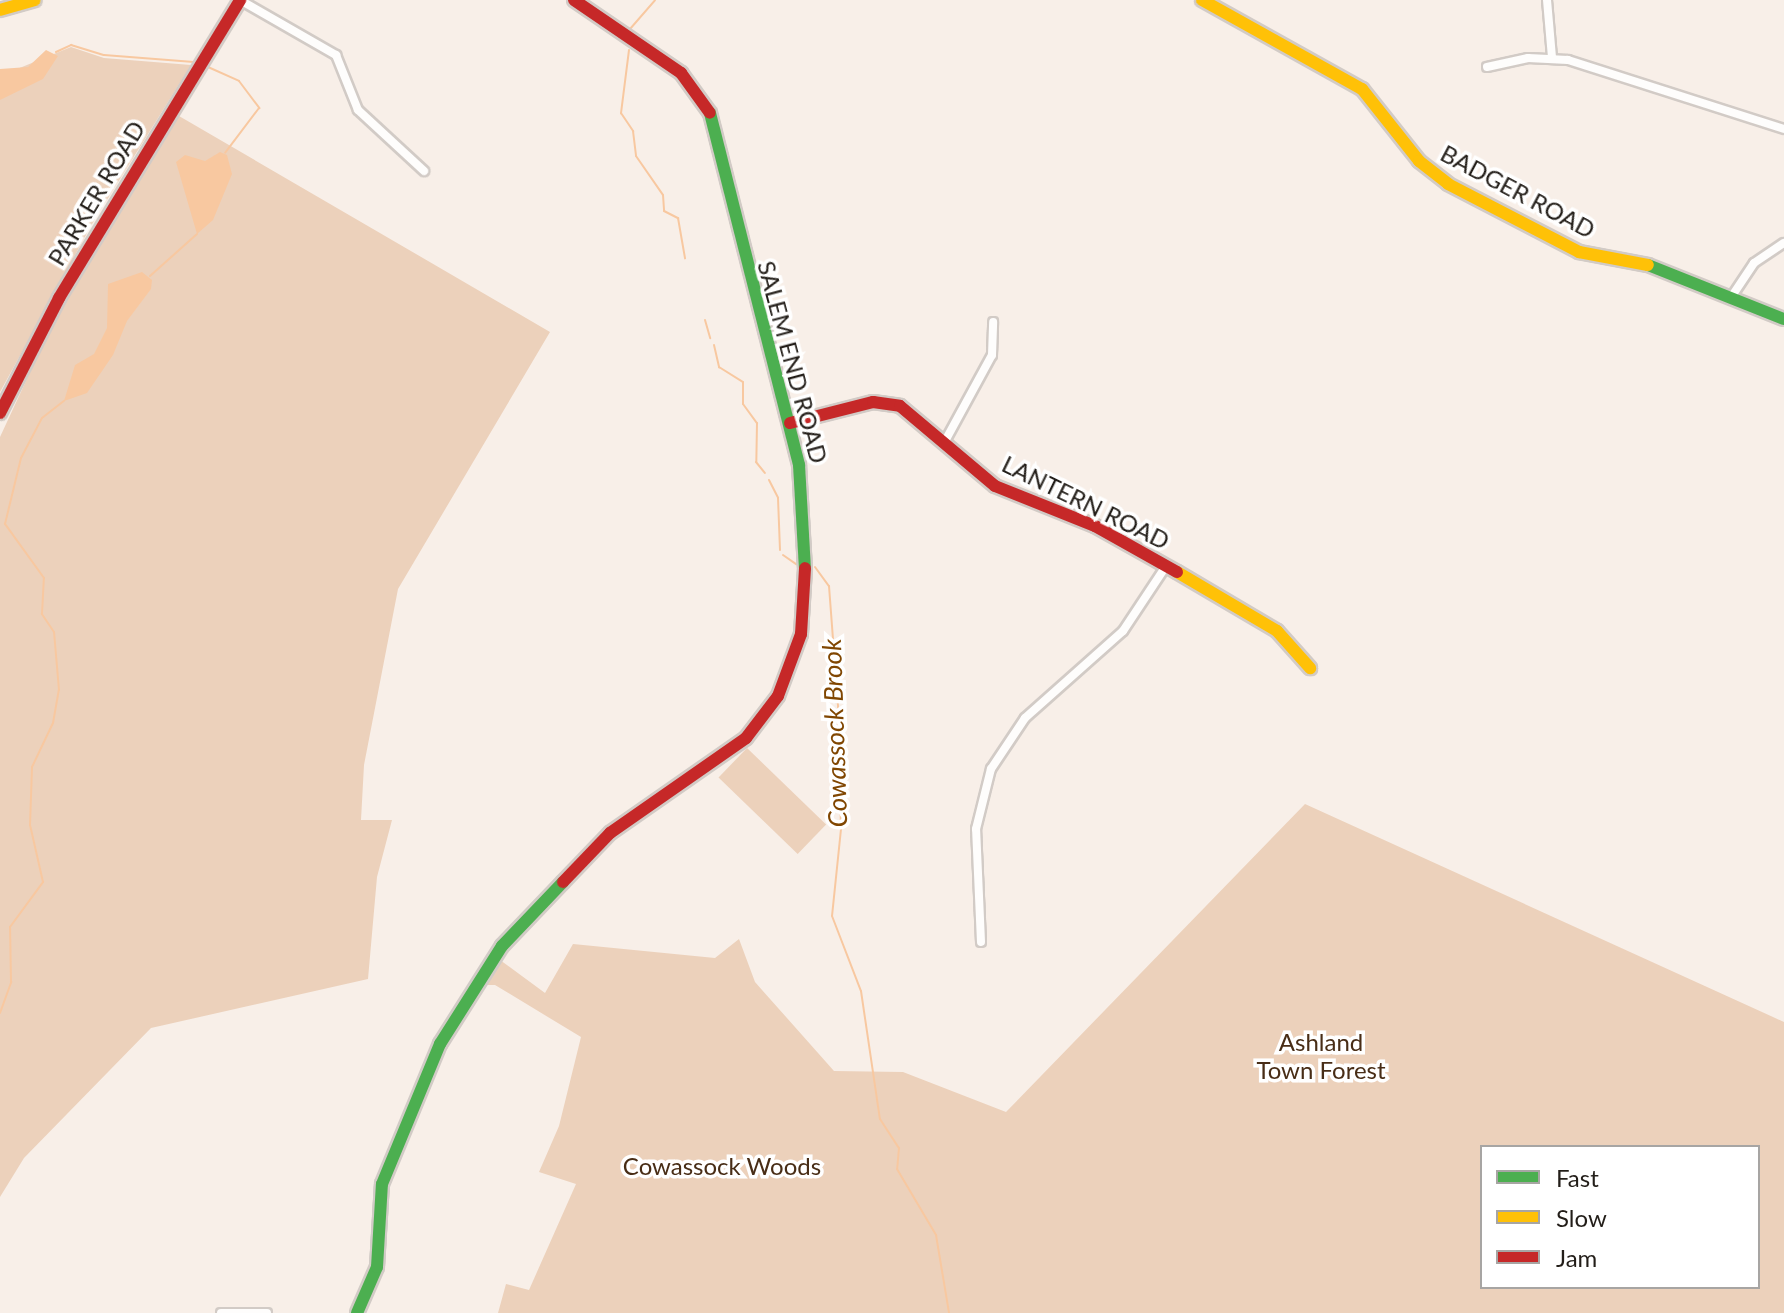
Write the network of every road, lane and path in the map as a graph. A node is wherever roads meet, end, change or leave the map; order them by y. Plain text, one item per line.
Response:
1 (35, 0) edge
2 (240, 0) edge
3 (574, 0) edge
4 (1202, 0) edge
5 (1547, 0) edge
6 (0, 10) edge
7 (1552, 57) junction
8 (1487, 67) dead end
9 (1784, 129) edge
10 (424, 171) dead end
11 (1784, 243) edge
12 (1729, 299) junction
13 (1784, 319) edge
14 (993, 322) dead end
15 (0, 413) edge
16 (790, 423) junction
17 (944, 443) junction
18 (1166, 566) junction
19 (1310, 668) dead end
20 (981, 942) dead end
21 (221, 1313) edge
22 (267, 1313) edge
23 (357, 1313) edge

1 - 6 street
2 - 10 street
2 - 15 street, PARKER ROAD
3 - 16 street, SALEM END ROAD
4 - 12 street, BADGER ROAD
5 - 7 street
7 - 8 street
7 - 9 street
11 - 12 street
12 - 13 street, BADGER ROAD
14 - 17 street
16 - 17 street, LANTERN ROAD
16 - 23 street, SALEM END ROAD
17 - 18 street, LANTERN ROAD
18 - 19 street, LANTERN ROAD
18 - 20 street
21 - 22 street

